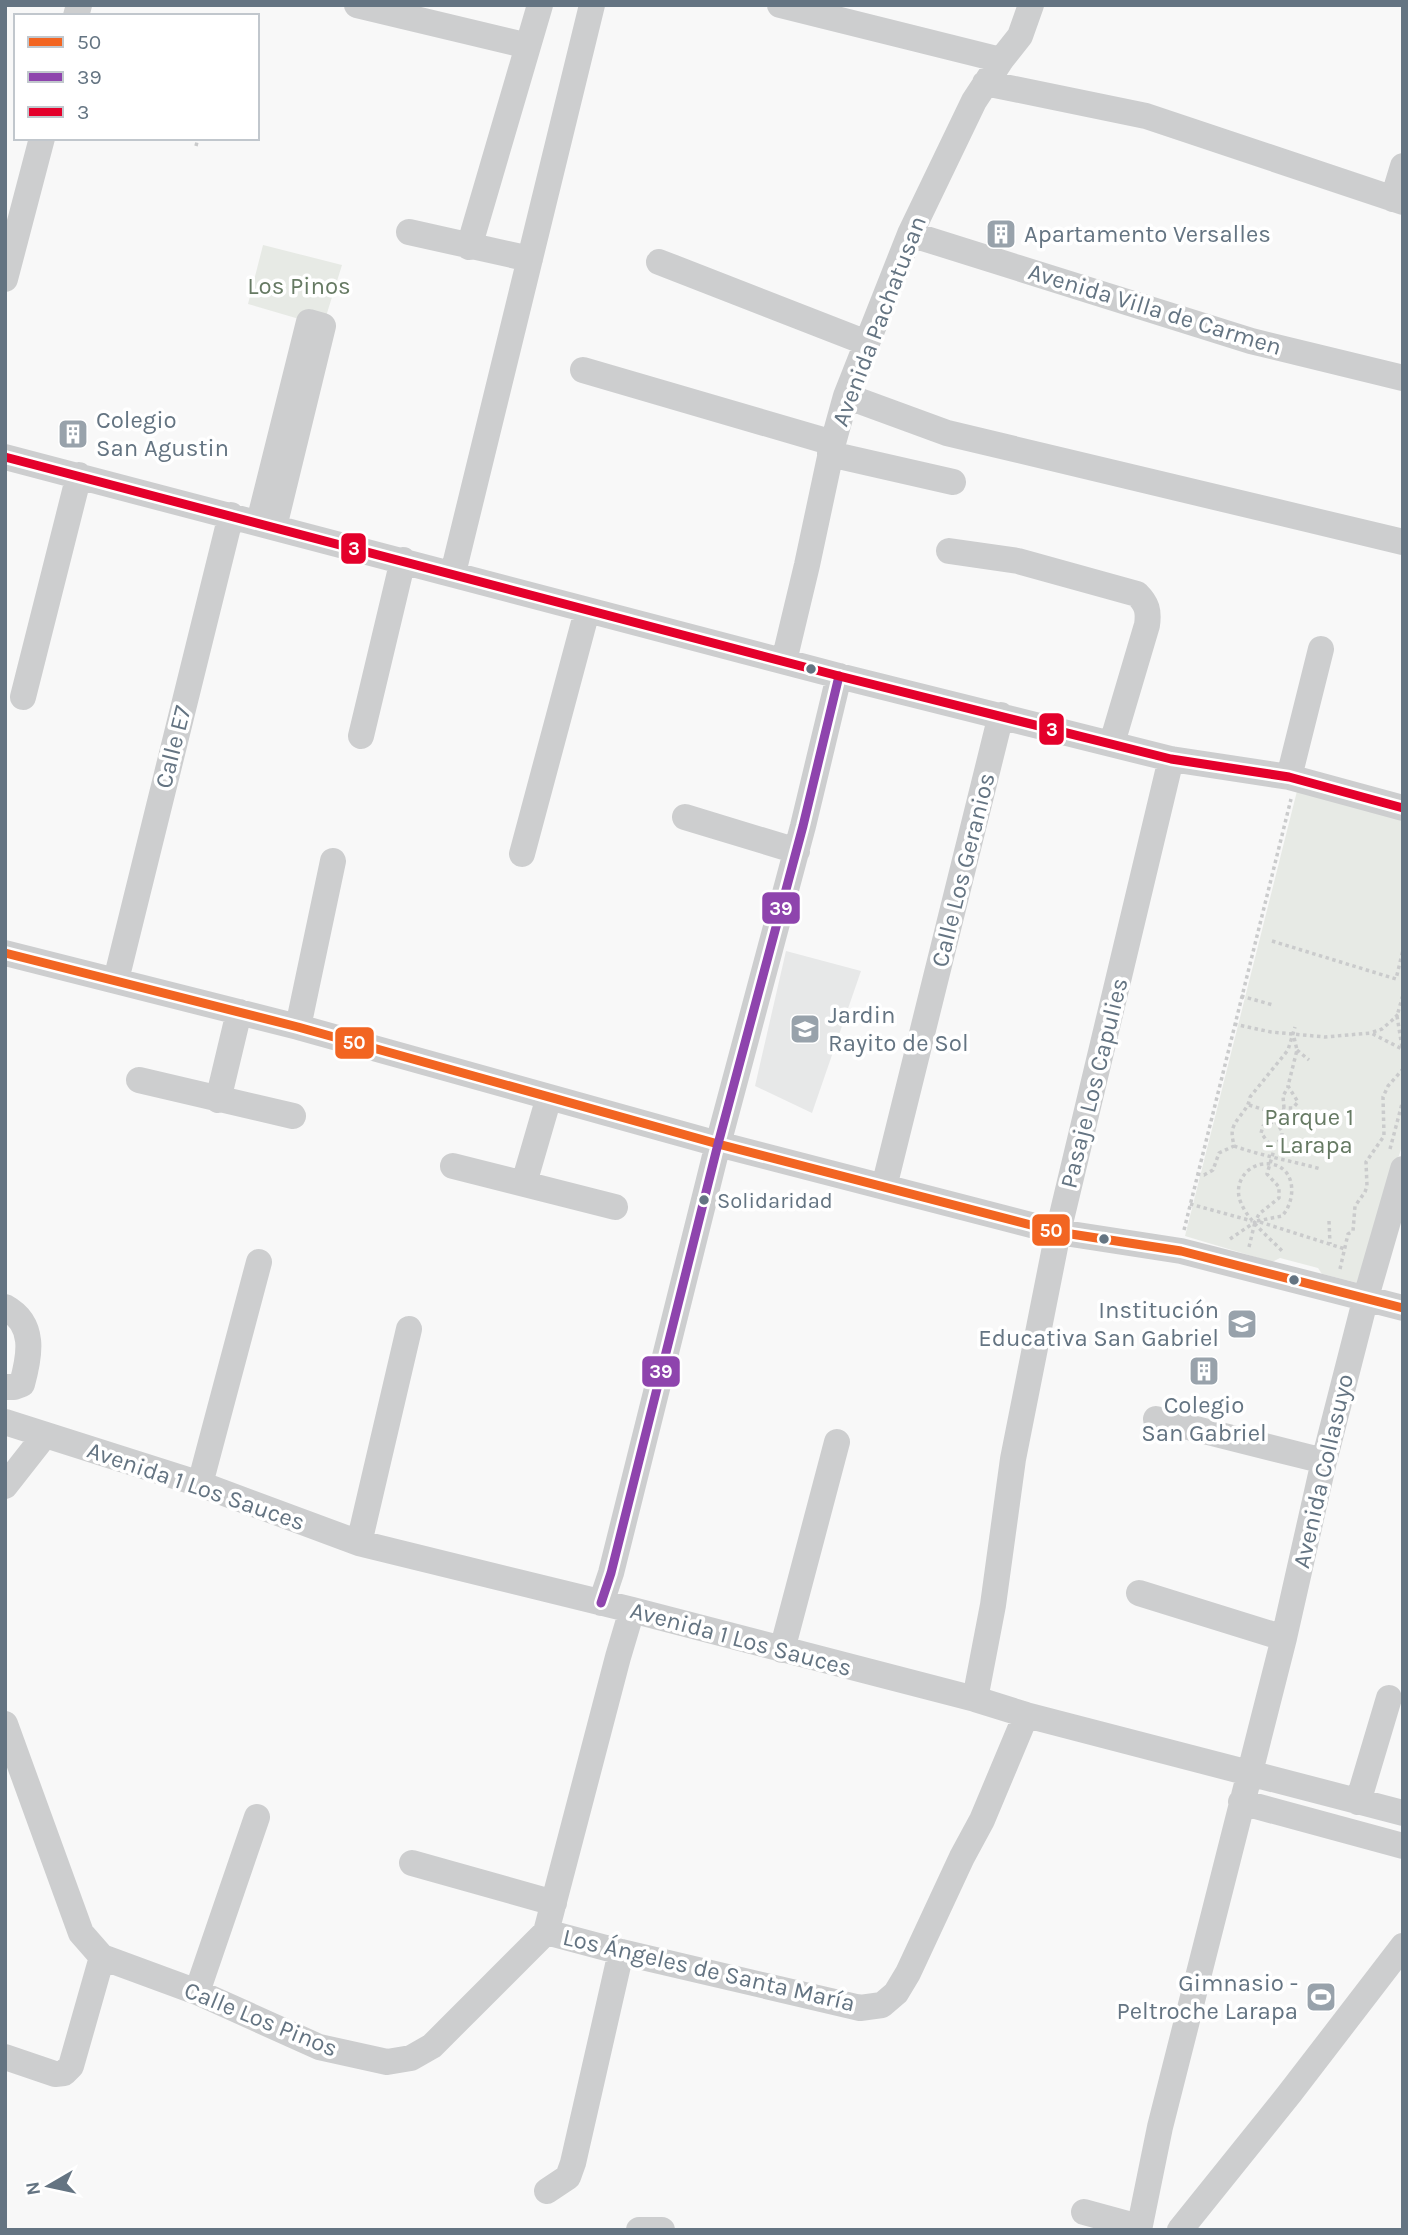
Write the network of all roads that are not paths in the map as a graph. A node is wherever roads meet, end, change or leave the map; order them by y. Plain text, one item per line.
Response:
1 (357, 5) edge
2 (540, 5) edge
3 (592, 5) edge
4 (1031, 5) edge
5 (793, 7) edge
6 (528, 46) junction
7 (1001, 60) junction
8 (985, 83) junction
9 (42, 140) edge
10 (1403, 166) edge
11 (1398, 200) edge
12 (11, 232) edge
13 (409, 232) dead end
14 (910, 234) junction
15 (469, 247) junction
16 (530, 259) junction
17 (659, 262) dead end
18 (5, 279) edge
19 (867, 344) junction
20 (583, 370) dead end
21 (1403, 378) edge
22 (846, 396) junction
23 (832, 449) junction
24 (5, 457) edge
25 (79, 475) junction
26 (953, 482) dead end
27 (231, 515) junction
28 (267, 524) junction
29 (1403, 542) edge
30 (948, 551) dead end
31 (402, 560) junction
32 (453, 573) junction
33 (587, 611) junction
34 (1321, 649) dead end
35 (783, 660) junction
36 (839, 676) junction
37 (23, 697) dead end
38 (1001, 715) junction
39 (361, 736) dead end
40 (1112, 743) junction
41 (1171, 759) junction
42 (1291, 785) junction
43 (1403, 808) edge
44 (685, 817) dead end
45 (796, 851) junction
46 (522, 854) dead end
47 (333, 861) dead end
48 (5, 953) edge
49 (116, 979) junction
50 (240, 1012) junction
51 (298, 1027) junction
52 (139, 1080) dead end
53 (549, 1097) junction
54 (218, 1100) junction
55 (293, 1116) dead end
56 (718, 1144) junction
57 (453, 1166) dead end
58 (1403, 1169) edge
59 (524, 1184) junction
60 (884, 1187) junction
61 (615, 1207) dead end
62 (1058, 1232) junction
63 (259, 1262) dead end
64 (1366, 1297) junction
65 (5, 1307) edge
66 (1403, 1308) edge
67 (409, 1329) dead end
68 (5, 1387) edge
69 (1156, 1419) dead end
70 (5, 1422) edge
71 (45, 1435) junction
72 (837, 1442) dead end
73 (1324, 1461) junction
74 (200, 1484) junction
75 (5, 1486) edge
76 (359, 1543) junction
77 (1139, 1594) dead end
78 (601, 1603) junction
79 (632, 1610) junction
80 (1284, 1638) junction
81 (782, 1650) junction
82 (1389, 1698) dead end
83 (975, 1699) junction
84 (1026, 1715) junction
85 (5, 1724) edge
86 (1248, 1774) junction
87 (1241, 1802) junction
88 (1358, 1802) junction
89 (1403, 1813) edge
90 (257, 1817) dead end
91 (1403, 1846) edge
92 (412, 1863) dead end
93 (554, 1903) junction
94 (546, 1932) junction
95 (1403, 1946) edge
96 (621, 1952) junction
97 (102, 1957) junction
98 (197, 1992) junction
99 (5, 2057) edge
100 (547, 2192) dead end
101 (1084, 2212) dead end
102 (1139, 2228) edge
103 (639, 2230) edge
104 (662, 2230) edge
105 (1180, 2230) edge

1 - 6 street
2 - 6 street
3 - 16 street
4 - 7 street, Avenida Pachatusan
5 - 7 street
6 - 15 street
7 - 8 street, Avenida Pachatusan
8 - 11 street
8 - 14 street, Avenida Pachatusan
9 - 12 street
10 - 11 street
12 - 18 street
13 - 15 street
14 - 19 street, Avenida Pachatusan
14 - 21 street, Avenida Villa de Carmen
15 - 16 street
16 - 32 street
17 - 19 street
19 - 22 street, Avenida Pachatusan
20 - 23 street
22 - 23 street, Avenida Pachatusan
22 - 29 street
23 - 26 street
23 - 35 street, Avenida Pachatusan
24 - 25 street
25 - 27 street
25 - 37 street
27 - 28 street
27 - 49 street, Calle E7
28 - 28 street
28 - 31 street
30 - 40 street
31 - 32 street
31 - 39 street
32 - 33 street
33 - 35 street
33 - 46 street
34 - 42 street
35 - 36 street
36 - 38 street
36 - 45 street
38 - 40 street
38 - 60 street, Calle Los Geranios
40 - 41 street
41 - 42 street
41 - 62 street, Pasaje Los Capulies
42 - 43 street
44 - 45 street
45 - 56 street
47 - 51 street
48 - 49 street
49 - 50 street
50 - 51 street
50 - 54 street
51 - 53 street
52 - 54 street
53 - 56 street
53 - 59 street
54 - 55 street
56 - 60 street
56 - 78 street
57 - 59 street
58 - 64 street, Avenida Collasuyo
59 - 61 street
60 - 62 street
62 - 64 street
62 - 83 street, Pasaje Los Capulies
63 - 74 street
64 - 66 street
64 - 73 street, Avenida Collasuyo
65 - 68 street
67 - 76 street
69 - 73 street
70 - 71 street, Avenida 1 Los Sauces
71 - 74 street, Avenida 1 Los Sauces
71 - 75 street
72 - 81 street
73 - 80 street, Avenida Collasuyo
74 - 76 street, Avenida 1 Los Sauces
76 - 78 street, Avenida 1 Los Sauces
77 - 80 street
78 - 79 street, Avenida 1 Los Sauces
79 - 81 street, Avenida 1 Los Sauces
79 - 93 street, Calle Los Pinos
80 - 86 street, Avenida Collasuyo
81 - 83 street, Avenida 1 Los Sauces
82 - 88 street
83 - 84 street, Avenida 1 Los Sauces
84 - 86 street, Avenida 1 Los Sauces
84 - 96 street, Los Ángeles de Santa María
85 - 97 street
86 - 87 street, Avenida Collasuyo
86 - 88 street, Avenida 1 Los Sauces
87 - 91 street
87 - 102 street
88 - 89 street, Avenida 1 Los Sauces
90 - 98 street
92 - 93 street
93 - 94 street, Calle Los Pinos
94 - 96 street, Los Ángeles de Santa María
94 - 98 street, Calle Los Pinos
95 - 105 street
96 - 100 street
97 - 98 street, Calle Los Pinos
97 - 99 street
101 - 102 street
103 - 104 street

